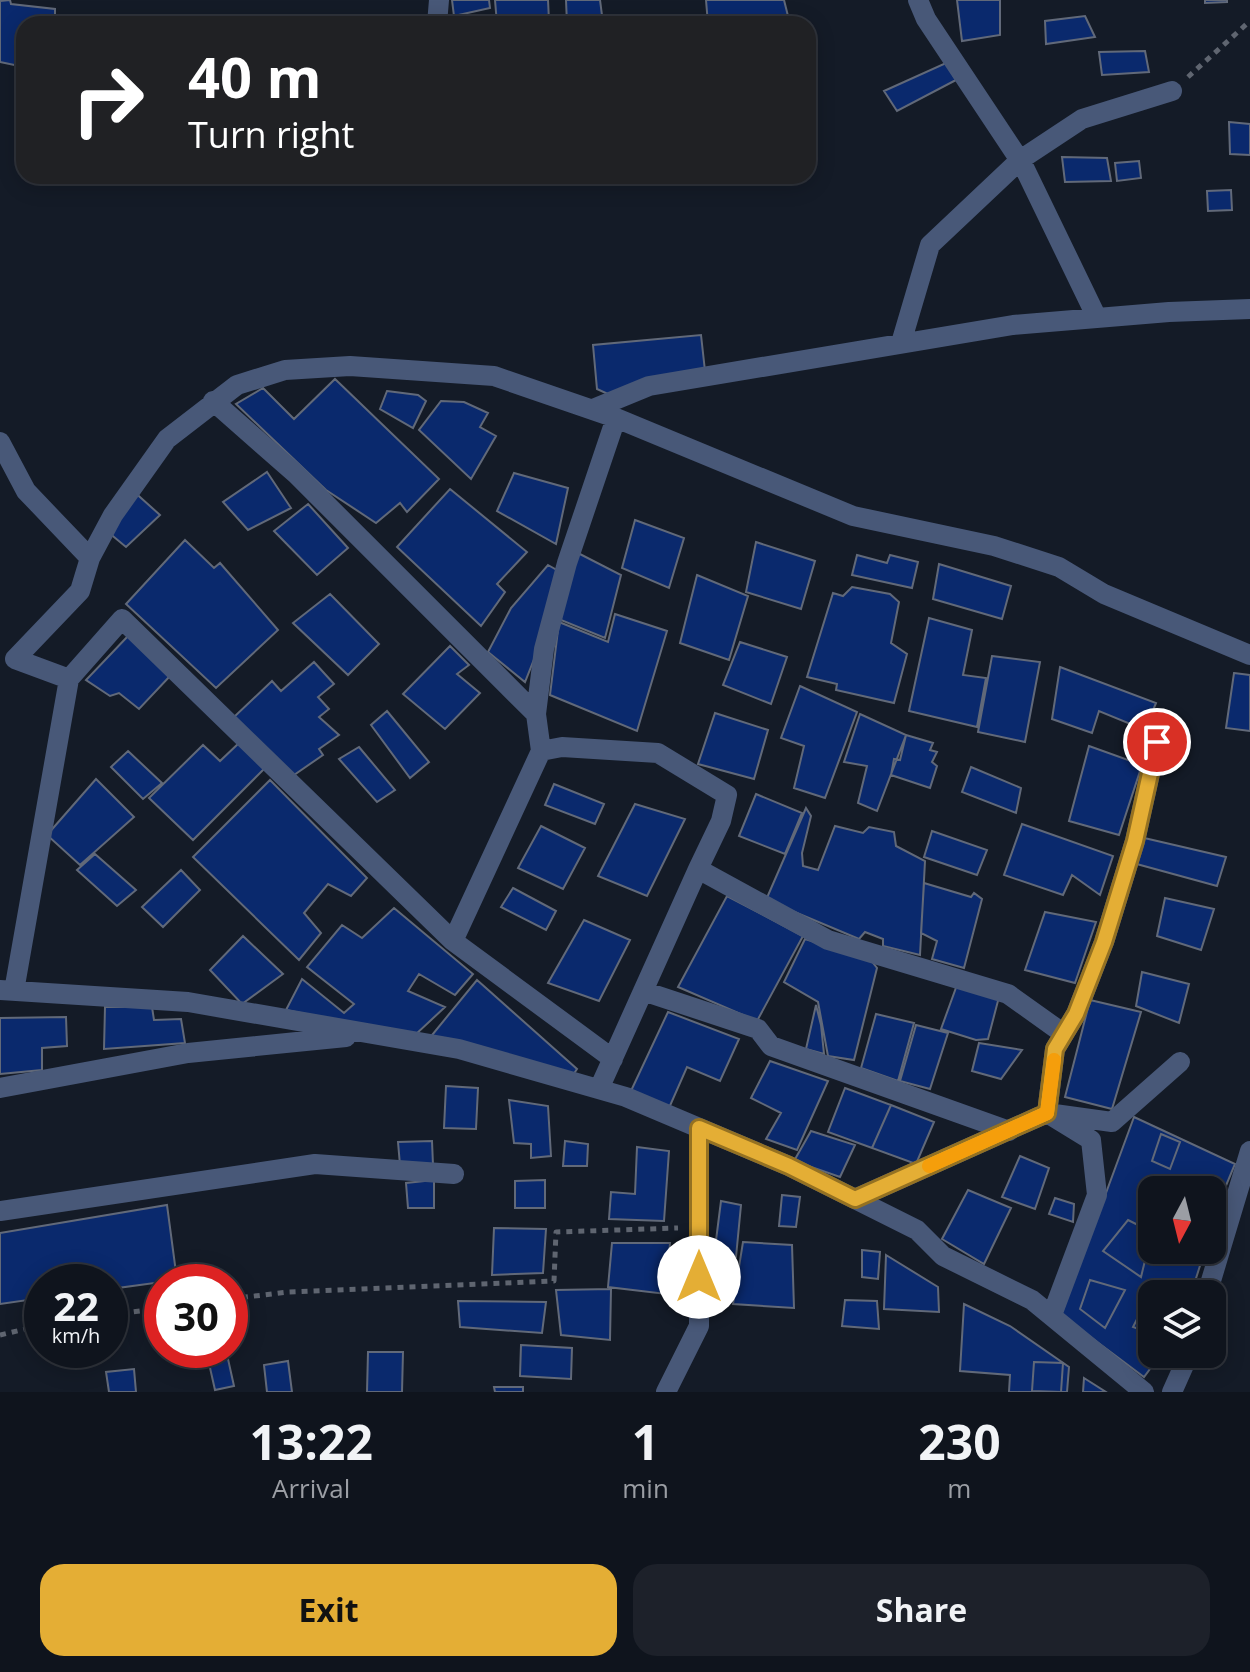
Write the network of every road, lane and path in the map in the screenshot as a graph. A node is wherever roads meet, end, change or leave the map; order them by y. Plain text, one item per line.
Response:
1 (918, 0) edge
2 (1250, 21) edge
3 (1172, 91) joint
4 (1020, 160) junction
5 (1250, 309) edge
6 (1097, 318) junction
7 (901, 343) junction
8 (213, 401) junction
9 (593, 409) junction
10 (616, 418) junction
11 (0, 442) edge
12 (90, 558) junction
13 (1250, 655) edge
14 (69, 679) junction
15 (536, 714) junction
16 (1157, 742) dead end
17 (541, 751) junction
18 (698, 869) junction
19 (453, 941) junction
20 (7, 991) edge
21 (643, 991) junction
22 (374, 1034) junction
23 (1064, 1034) junction
24 (613, 1059) junction
25 (1180, 1062) dead end
26 (0, 1088) edge
27 (599, 1089) junction
28 (1047, 1113) junction
29 (699, 1128) junction
30 (1009, 1131) junction
31 (1250, 1151) edge
32 (454, 1174) dead end
33 (855, 1199) junction
34 (0, 1211) edge
35 (699, 1227) junction
36 (1211, 1280) edge
37 (248, 1297) edge
38 (1052, 1315) junction
39 (24, 1329) edge
40 (0, 1335) edge
41 (1183, 1368) edge
42 (666, 1392) edge
43 (1144, 1392) edge
44 (1172, 1392) edge

1 - 4 street
2 - 3 path
3 - 4 street
4 - 6 street
4 - 7 street
5 - 6 street
6 - 7 street
7 - 9 street
8 - 9 street
8 - 12 street
8 - 15 street
9 - 10 street
10 - 13 street
10 - 15 street
11 - 12 street
12 - 14 street
14 - 19 street
14 - 20 street
15 - 17 street
16 - 23 street
17 - 18 street
17 - 19 street
18 - 21 street
18 - 23 street
19 - 24 street
20 - 22 street
21 - 24 street
21 - 30 street
22 - 26 street
22 - 27 street
23 - 28 street
24 - 27 street
25 - 28 street
27 - 29 street
28 - 30 street
28 - 38 street
29 - 33 street
29 - 35 street
30 - 33 street
31 - 36 street
32 - 34 street
33 - 38 street
35 - 37 path
35 - 42 street
38 - 43 street
39 - 40 path
41 - 44 street

